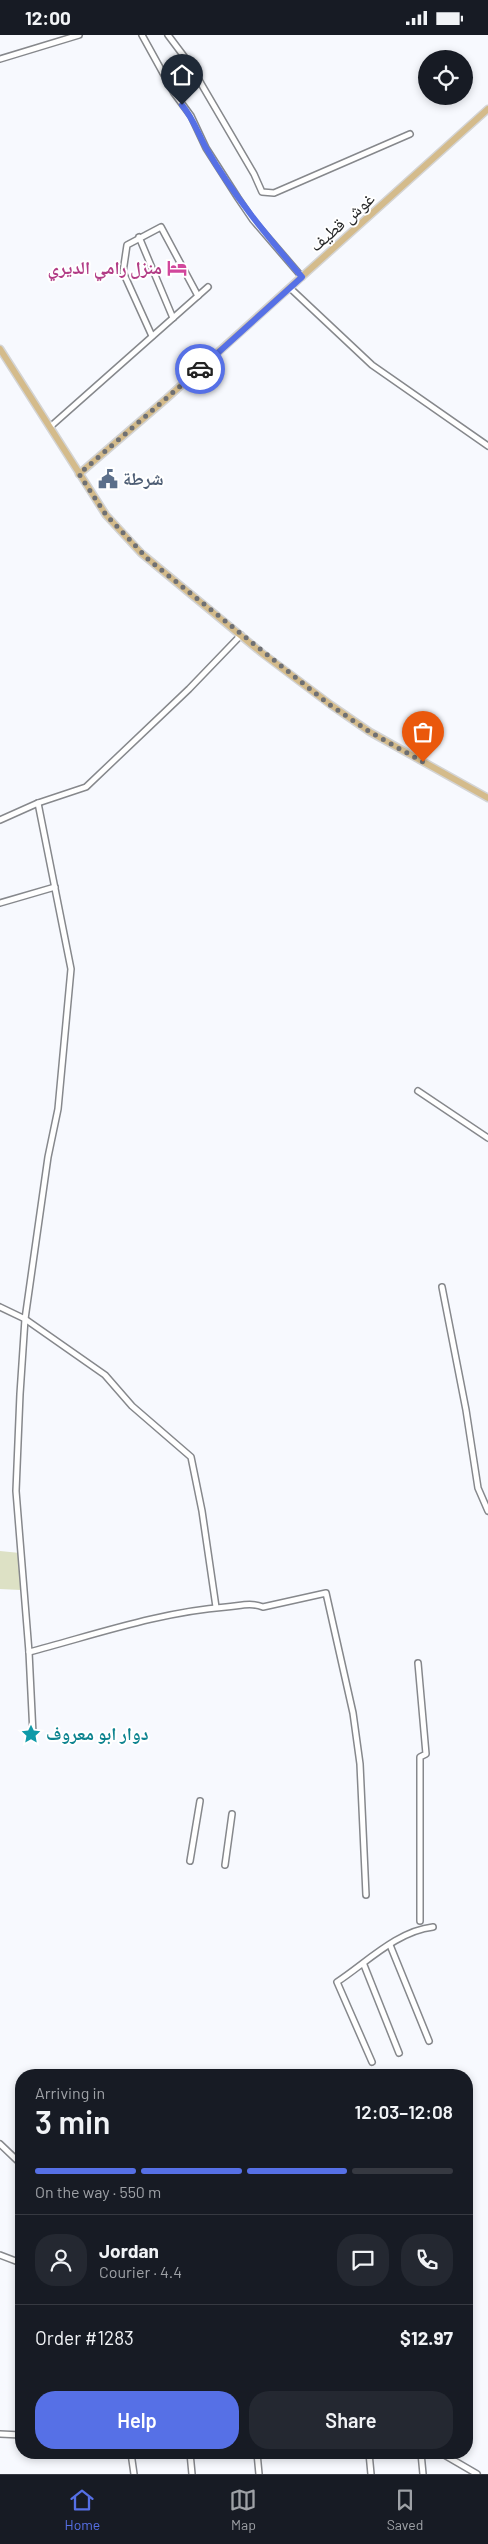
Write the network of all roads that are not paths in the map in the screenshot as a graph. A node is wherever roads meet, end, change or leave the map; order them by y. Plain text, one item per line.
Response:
1 (79, 35) edge
2 (142, 35) edge
3 (168, 35) edge
4 (0, 59) edge
5 (488, 109) edge
6 (410, 134) dead end
7 (138, 237) junction
8 (302, 277) junction
9 (208, 287) dead end
10 (290, 288) junction
11 (198, 296) junction
12 (173, 318) junction
13 (152, 336) junction
14 (0, 349) edge
15 (50, 427) junction
16 (488, 446) edge
17 (79, 474) junction
18 (241, 635) junction
19 (488, 798) edge
20 (38, 803) junction
21 (0, 820) edge
22 (55, 887) junction
23 (0, 903) edge
24 (418, 1091) dead end
25 (488, 1138) edge
26 (442, 1287) dead end
27 (0, 1307) edge
28 (25, 1319) junction
29 (488, 1511) edge
30 (216, 1607) junction
31 (29, 1651) junction
32 (418, 1663) dead end
33 (33, 1734) dead end
34 (200, 1801) dead end
35 (232, 1814) dead end
36 (190, 1861) dead end
37 (225, 1865) dead end
38 (366, 1895) dead end
39 (420, 1921) dead end
40 (433, 1927) dead end
41 (390, 1945) junction
42 (364, 1965) junction
43 (429, 2041) dead end
44 (398, 2053) dead end
45 (372, 2062) dead end
46 (0, 2144) edge
47 (15, 2158) edge
48 (0, 2255) edge
49 (15, 2261) edge
50 (0, 2434) edge
51 (15, 2435) edge
52 (132, 2459) edge
53 (191, 2459) edge
54 (257, 2459) edge
55 (370, 2459) edge
56 (422, 2459) edge
57 (452, 2459) edge
58 (134, 2474) edge
59 (192, 2474) edge
60 (259, 2474) edge
61 (371, 2474) edge
62 (423, 2474) edge
63 (477, 2474) edge

1 - 4 street
2 - 8 street
3 - 6 street
5 - 8 main road, غوش قطيف
7 - 11 street
7 - 12 street
7 - 13 street
8 - 10 main road, غوش قطيف
9 - 11 street
10 - 16 street
10 - 17 main road, غوش قطيف
11 - 12 street
12 - 13 street
13 - 15 street
14 - 15 main road
15 - 17 main road
17 - 18 main road
18 - 19 main road
18 - 20 street
20 - 21 street
20 - 22 street
22 - 23 street
22 - 28 street
24 - 25 street
26 - 29 street
27 - 28 street
28 - 30 street
28 - 31 street
30 - 31 street
30 - 38 street
31 - 33 street
32 - 39 street
34 - 36 street
35 - 37 street
40 - 41 street
41 - 42 street
41 - 43 street
42 - 44 street
42 - 45 street
46 - 47 street
48 - 49 street
50 - 51 street
52 - 58 street
53 - 59 street
54 - 60 street
55 - 61 street
56 - 62 street
57 - 63 street

